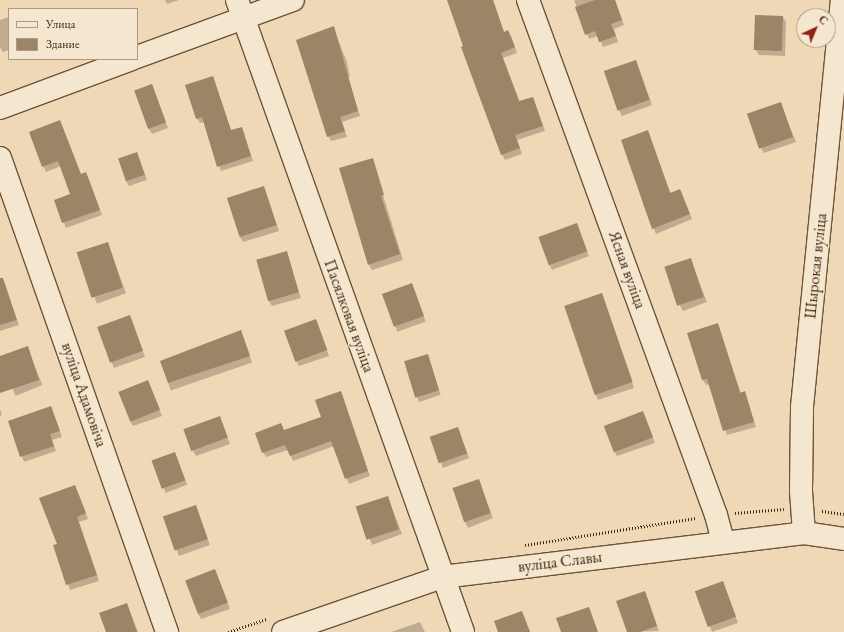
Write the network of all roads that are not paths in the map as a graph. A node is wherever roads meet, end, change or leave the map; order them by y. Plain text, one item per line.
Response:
1 (293, 0) edge
2 (528, 0) edge
3 (842, 0) edge
4 (240, 9) edge
5 (138, 57) edge
6 (129, 60) edge
7 (0, 108) edge
8 (0, 158) edge
9 (804, 533) junction
10 (844, 540) edge
11 (722, 541) junction
12 (442, 577) junction
13 (167, 632) edge
14 (283, 632) edge
15 (463, 632) edge

1 - 4 street
2 - 11 street, Ясная вуліца
3 - 9 street, Шырокая вуліца
4 - 5 street
4 - 12 street, Пасялковая вуліца
6 - 7 street
8 - 13 street, вуліца Адамовіча
9 - 10 street, вуліца Славы
9 - 11 street, вуліца Славы
11 - 12 street, вуліца Славы
12 - 14 street, вуліца Славы
12 - 15 street, Пасялковая вуліца

